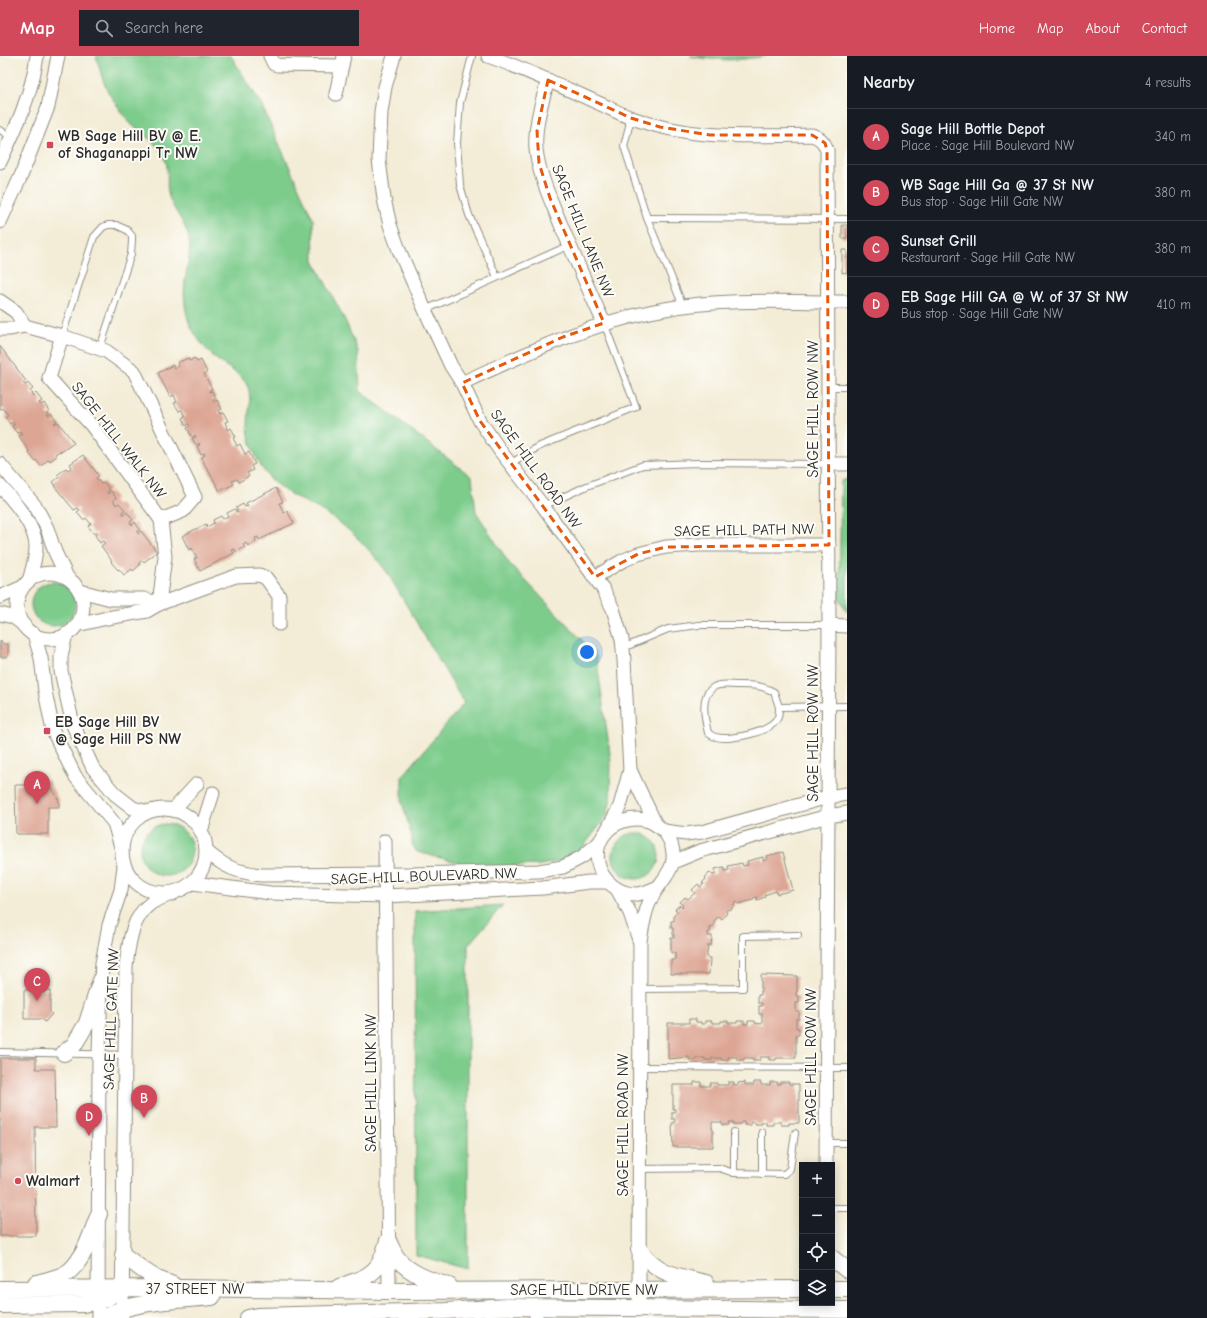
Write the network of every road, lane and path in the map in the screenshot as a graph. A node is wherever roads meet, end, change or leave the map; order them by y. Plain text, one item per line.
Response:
1 (37, 56) edge
2 (58, 56) edge
3 (270, 56) edge
4 (394, 56) edge
5 (472, 56) edge
6 (488, 56) edge
7 (342, 61) edge
8 (548, 80) junction
9 (336, 94) dead end
10 (631, 118) junction
11 (0, 130) edge
12 (12, 137) junction
13 (0, 162) edge
14 (648, 218) junction
15 (828, 219) junction
16 (847, 219) edge
17 (0, 222) edge
18 (570, 245) junction
19 (497, 277) junction
20 (0, 301) edge
21 (829, 302) junction
22 (847, 302) edge
23 (683, 306) junction
24 (425, 310) junction
25 (604, 323) junction
26 (25, 326) junction
27 (0, 329) edge
28 (62, 336) junction
29 (100, 348) junction
30 (462, 383) junction
31 (829, 387) junction
32 (847, 387) edge
33 (510, 463) junction
34 (0, 464) edge
35 (829, 464) junction
36 (847, 464) edge
37 (0, 486) edge
38 (542, 506) junction
39 (161, 520) junction
40 (829, 545) junction
41 (67, 577) junction
42 (594, 577) junction
43 (26, 584) junction
44 (80, 591) junction
45 (0, 597) edge
46 (159, 604) junction
47 (0, 614) edge
48 (279, 624) dead end
49 (77, 625) junction
50 (829, 625) junction
51 (847, 626) edge
52 (29, 630) junction
53 (66, 634) junction
54 (623, 648) junction
55 (829, 706) junction
56 (847, 706) edge
57 (779, 707) junction
58 (630, 770) junction
59 (197, 784) dead end
60 (213, 793) dead end
61 (847, 794) edge
62 (828, 797) junction
63 (173, 810) junction
64 (148, 812) junction
65 (847, 813) edge
66 (828, 816) junction
67 (660, 828) junction
68 (201, 831) junction
69 (603, 837) junction
70 (385, 841) dead end
71 (121, 847) junction
72 (207, 852) junction
73 (673, 862) junction
74 (124, 866) junction
75 (386, 874) junction
76 (193, 883) junction
77 (612, 886) junction
78 (658, 887) junction
79 (174, 892) junction
80 (386, 896) junction
81 (798, 935) dead end
82 (640, 941) junction
83 (101, 980) junction
84 (640, 989) junction
85 (0, 1052) edge
86 (64, 1053) junction
87 (99, 1054) junction
88 (125, 1054) junction
89 (639, 1067) junction
90 (827, 1068) junction
91 (847, 1068) edge
92 (734, 1132) dead end
93 (762, 1132) dead end
94 (795, 1133) dead end
95 (826, 1143) junction
96 (847, 1143) edge
97 (826, 1162) edge
98 (639, 1169) junction
99 (734, 1173) junction
100 (762, 1174) junction
101 (835, 1208) edge
102 (847, 1208) edge
103 (99, 1214) junction
104 (388, 1241) junction
105 (639, 1249) junction
106 (123, 1255) junction
107 (835, 1260) edge
108 (847, 1270) edge
109 (19, 1288) junction
110 (122, 1288) junction
111 (182, 1288) junction
112 (847, 1288) edge
113 (0, 1289) edge
114 (639, 1289) junction
115 (729, 1289) junction
116 (799, 1289) edge
117 (835, 1289) edge
118 (287, 1290) junction
119 (329, 1290) junction
120 (389, 1291) junction
121 (468, 1291) junction
122 (98, 1295) junction
123 (0, 1305) edge
124 (639, 1308) junction
125 (847, 1310) edge
126 (445, 1312) junction
127 (536, 1313) edge
128 (122, 1314) edge
129 (823, 1314) edge
130 (390, 1316) edge
131 (98, 1318) edge
132 (105, 1318) edge
133 (248, 1318) edge
134 (416, 1318) edge

1 - 12 street
2 - 17 street
3 - 7 street
4 - 24 street, SAGE HILL ROAD NW
5 - 19 lane
6 - 8 street
7 - 9 street
8 - 10 street
8 - 18 street, SAGE HILL LANE NW
10 - 14 lane
10 - 15 street, SAGE HILL ROW NW
11 - 12 lane
12 - 13 street
14 - 15 lane
14 - 23 lane
15 - 16 lane
15 - 21 street, SAGE HILL ROW NW
18 - 19 lane
18 - 25 street, SAGE HILL LANE NW
19 - 24 lane
20 - 26 street
21 - 22 street
21 - 23 street
21 - 31 street, SAGE HILL ROW NW
23 - 25 street
24 - 30 street, SAGE HILL ROAD NW
25 - 30 street
25 - 33 lane
26 - 27 street, SAGE HILL WALK NW
26 - 28 street, SAGE HILL WALK NW
28 - 29 street, SAGE HILL WALK NW
28 - 29 lane
28 - 39 street, SAGE HILL WALK NW
29 - 39 street, SAGE HILL WALK NW
30 - 33 street, SAGE HILL ROAD NW
31 - 32 lane
31 - 35 street, SAGE HILL ROW NW
33 - 38 street, SAGE HILL ROAD NW
34 - 41 street
35 - 36 street
35 - 38 lane
35 - 40 street, SAGE HILL ROW NW
37 - 43 street
38 - 42 street, SAGE HILL ROAD NW
39 - 46 street, SAGE HILL WALK NW
40 - 42 street, SAGE HILL PATH NW
40 - 50 street, SAGE HILL ROW NW
41 - 43 street
41 - 44 street
42 - 54 street, SAGE HILL ROAD NW
43 - 45 street
43 - 52 street
44 - 46 street
44 - 49 street
46 - 48 street
46 - 49 street
47 - 52 street
49 - 53 street
50 - 51 street
50 - 54 lane
50 - 55 street, SAGE HILL ROW NW
52 - 53 street
52 - 71 street
53 - 64 street
54 - 58 street, SAGE HILL ROAD NW
55 - 56 lane
55 - 57 lane
55 - 62 street, SAGE HILL ROW NW
57 - 57 lane
58 - 67 street, SAGE HILL ROAD NW
58 - 69 street, SAGE HILL ROAD NW
59 - 63 street
60 - 68 street
61 - 62 street
62 - 66 street, SAGE HILL ROW NW
62 - 67 street
63 - 64 street
63 - 68 street
64 - 71 street
65 - 66 street
66 - 73 street
66 - 90 street, SAGE HILL ROW NW
67 - 69 street
67 - 73 street
68 - 72 street
69 - 75 street, SAGE HILL BOULEVARD NW
69 - 77 street
70 - 75 street, SAGE HILL LINK NW
71 - 74 street
72 - 75 street, SAGE HILL BOULEVARD NW
72 - 76 street
73 - 78 street
74 - 79 street
74 - 83 street, SAGE HILL GATE NW
75 - 80 street, SAGE HILL LINK NW
76 - 79 street
76 - 80 street, SAGE HILL BOULEVARD NW
77 - 78 street
77 - 80 street, SAGE HILL BOULEVARD NW
77 - 82 street, SAGE HILL ROAD NW
78 - 82 street, SAGE HILL ROAD NW
79 - 88 street, SAGE HILL GATE NW
80 - 104 street, SAGE HILL LINK NW
81 - 84 lane
82 - 84 street, SAGE HILL ROAD NW
83 - 86 street
83 - 87 street, SAGE HILL GATE NW
84 - 89 street, SAGE HILL ROAD NW
85 - 86 lane
86 - 87 lane
87 - 88 lane
87 - 103 street, SAGE HILL GATE NW
88 - 106 street, SAGE HILL GATE NW
89 - 90 lane
89 - 98 street, SAGE HILL ROAD NW
90 - 91 lane
90 - 95 street, SAGE HILL ROW NW
92 - 99 lane
93 - 100 lane
94 - 100 lane
95 - 96 lane
95 - 97 street, SAGE HILL ROW NW
98 - 99 lane
98 - 105 street, SAGE HILL ROAD NW
99 - 100 lane
101 - 102 lane
103 - 109 street
103 - 122 street, SAGE HILL GATE NW
104 - 119 street
104 - 120 street, SAGE HILL LINK NW
104 - 121 street
105 - 114 street, SAGE HILL ROAD NW
105 - 115 street
106 - 110 street, SAGE HILL GATE NW
106 - 111 street
107 - 108 street
109 - 113 street, 37 STREET NW
109 - 122 street, 37 STREET NW
110 - 111 street, 37 STREET NW
110 - 122 street, 37 STREET NW
110 - 128 street, SAGE HILL GATE NW
111 - 118 street, 37 STREET NW
112 - 117 street
114 - 115 street, SAGE HILL DRIVE NW
114 - 121 street, SAGE HILL DRIVE NW
114 - 124 street, SAGE HILL ROAD NW
115 - 116 street, SAGE HILL DRIVE NW
118 - 119 street, 37 STREET NW
118 - 128 street
119 - 120 street, 37 STREET NW
120 - 121 street, SAGE HILL DRIVE NW
120 - 130 street
122 - 123 street
122 - 131 street, SAGE HILL GATE NW
124 - 127 street, SAGE HILL DRIVE NW
124 - 129 street, SAGE HILL DRIVE NW
125 - 129 street, SAGE HILL DRIVE NW
126 - 127 street, SAGE HILL DRIVE NW
126 - 130 street, SAGE HILL DRIVE NW
126 - 134 street
128 - 132 street
130 - 133 street, 37 STREET NW

